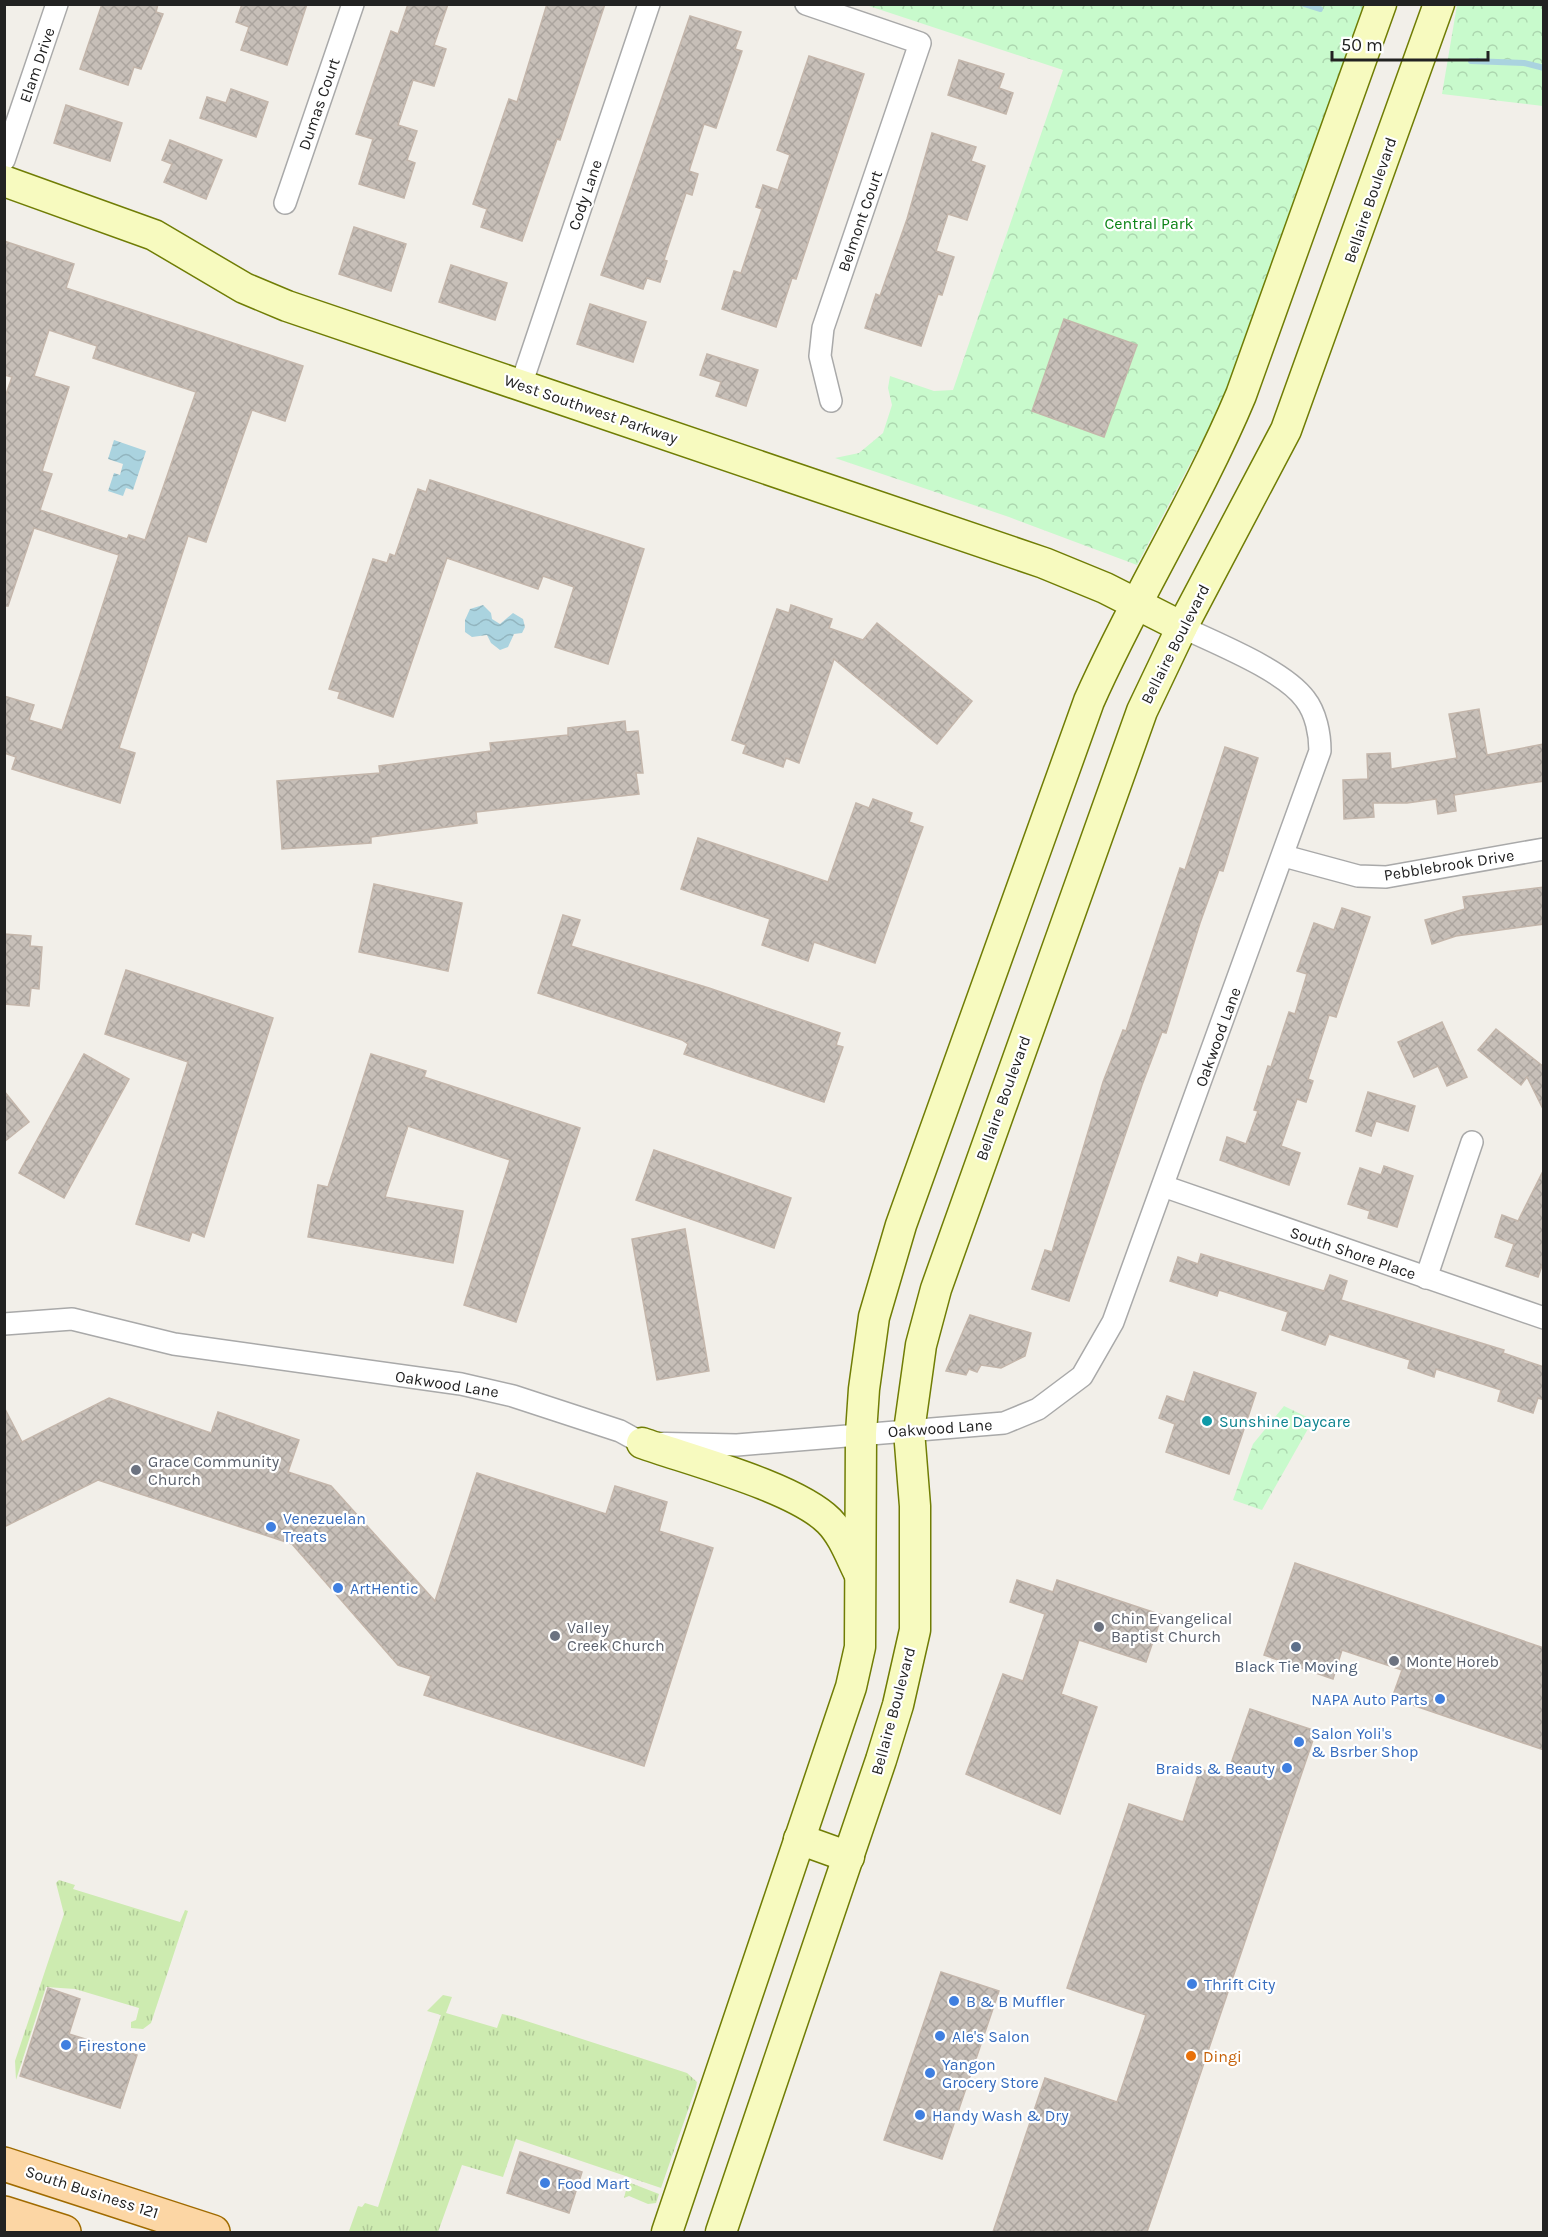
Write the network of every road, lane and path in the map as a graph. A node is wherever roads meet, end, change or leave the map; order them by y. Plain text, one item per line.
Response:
1 (57, 4) edge
2 (353, 4) edge
3 (649, 4) edge
4 (806, 4) edge
5 (1381, 4) edge
6 (1439, 4) edge
7 (4, 160) edge
8 (4, 181) edge
9 (285, 203) dead end
10 (520, 386) junction
11 (831, 401) dead end
12 (1136, 604) junction
13 (1182, 627) junction
14 (1544, 849) edge
15 (1284, 856) junction
16 (1472, 1142) dead end
17 (1163, 1186) junction
18 (1426, 1278) junction
19 (1544, 1318) edge
20 (4, 1324) edge
21 (909, 1431) junction
22 (861, 1433) junction
23 (642, 1443) junction
24 (862, 1580) junction
25 (799, 1839) junction
26 (849, 1857) junction
27 (12, 2166) edge
28 (4, 2213) edge
29 (64, 2232) edge
30 (213, 2232) edge
31 (667, 2232) edge
32 (721, 2232) edge

1 - 7 street, Elam Drive
2 - 9 street, Dumas Court
3 - 10 street, Cody Lane
4 - 11 street, Belmont Court
5 - 12 main road
6 - 13 main road, Bellaire Boulevard
8 - 10 main road, West Southwest Parkway
10 - 12 main road, West Southwest Parkway
12 - 13 main road, West Southwest Parkway
12 - 22 main road
13 - 15 street, Oakwood Lane
13 - 21 main road, Bellaire Boulevard
14 - 15 street, Pebblebrook Drive
15 - 17 street, Oakwood Lane
16 - 18 street
17 - 18 street, South Shore Place
17 - 21 street, Oakwood Lane
18 - 19 street, South Shore Place
20 - 23 street, Oakwood Lane
21 - 22 street, Oakwood Lane
21 - 26 main road, Bellaire Boulevard
22 - 23 street, Oakwood Lane
22 - 24 main road
23 - 24 main road
24 - 25 main road
25 - 26 main road
25 - 31 main road
26 - 32 main road, Bellaire Boulevard
27 - 28 main road
27 - 30 main road, South Business 121
28 - 29 main road

